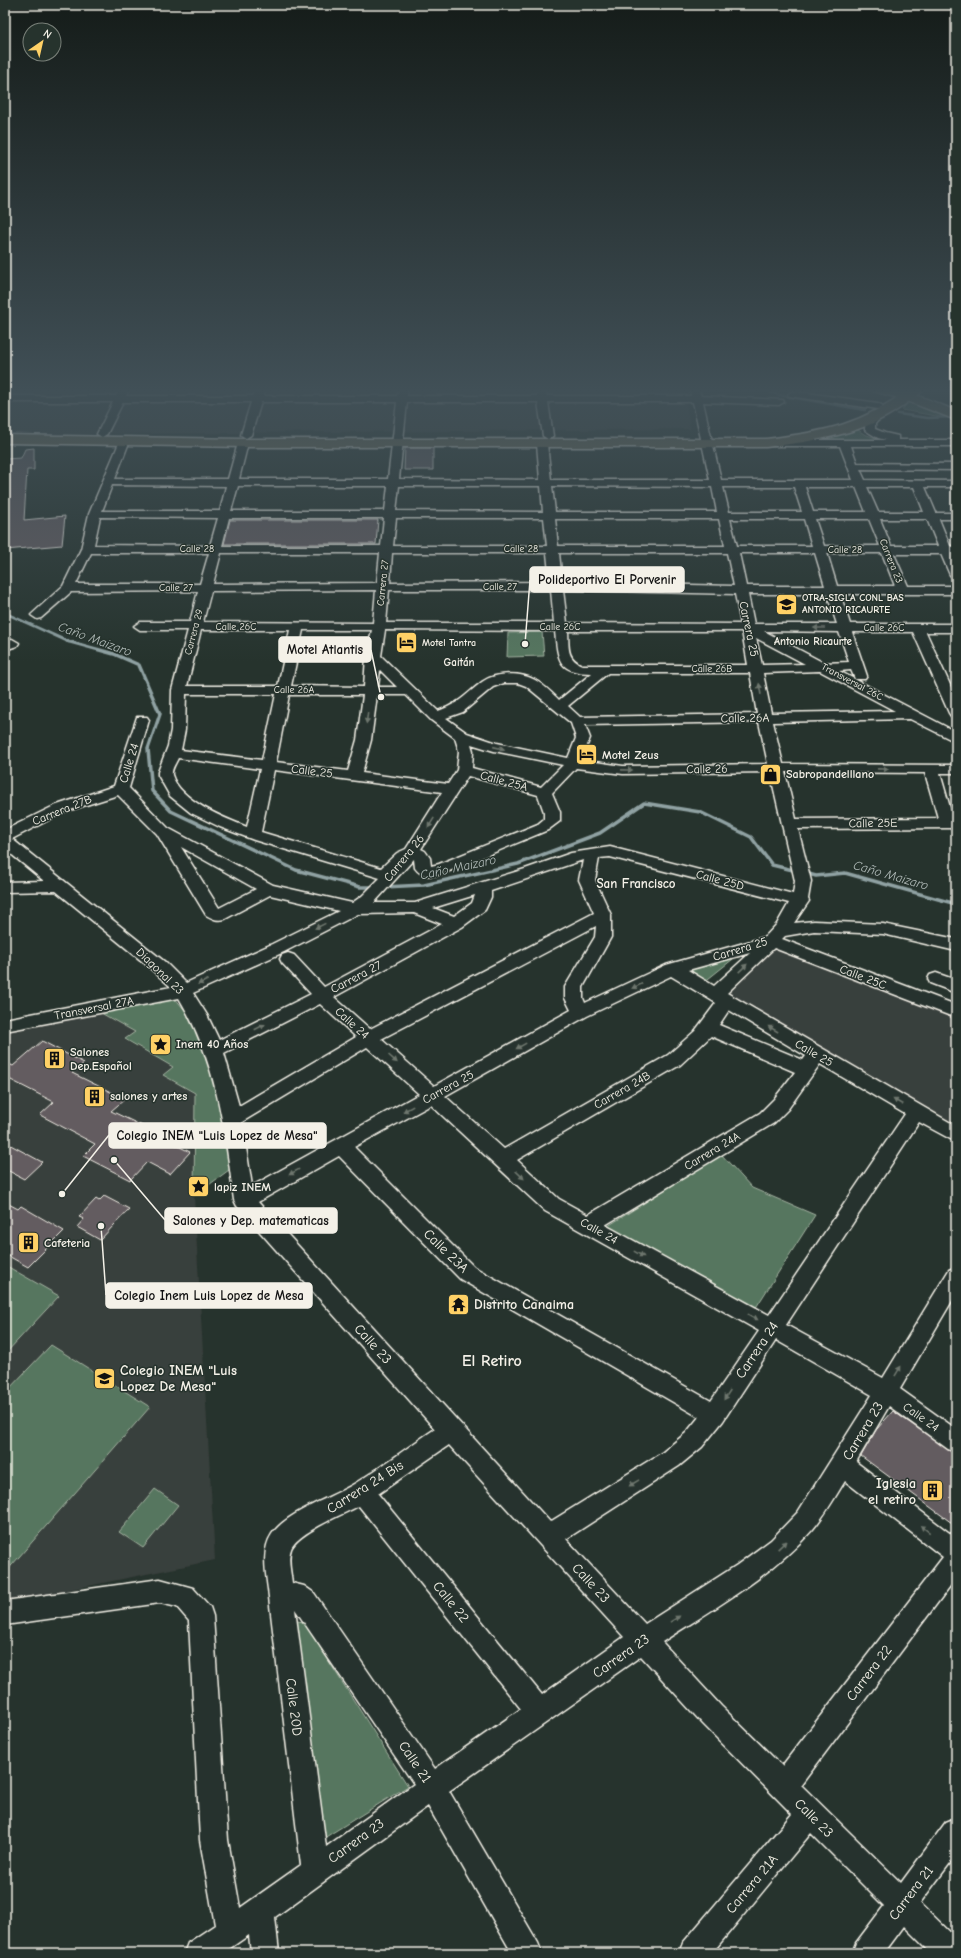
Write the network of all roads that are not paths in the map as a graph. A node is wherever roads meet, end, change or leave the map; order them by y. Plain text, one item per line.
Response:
1 (393, 479) edge
2 (546, 479) edge
3 (715, 479) edge
4 (859, 479) edge
5 (108, 482) joint
6 (233, 482) junction
7 (393, 483) junction
8 (546, 483) junction
9 (716, 483) junction
10 (798, 483) junction
11 (860, 483) junction
12 (918, 484) junction
13 (956, 484) edge
14 (95, 514) junction
15 (225, 514) junction
16 (390, 515) junction
17 (550, 515) junction
18 (724, 516) junction
19 (808, 516) junction
20 (873, 516) junction
21 (931, 516) junction
22 (956, 516) edge
23 (87, 549) junction
24 (216, 549) junction
25 (386, 549) junction
26 (553, 550) junction
27 (732, 550) junction
28 (819, 550) junction
29 (887, 550) junction
30 (951, 550) edge
31 (956, 575) edge
32 (383, 586) junction
33 (557, 586) junction
34 (68, 588) junction
35 (206, 588) junction
36 (741, 590) junction
37 (832, 590) junction
38 (903, 590) junction
39 (956, 590) edge
40 (37, 615) dead end
41 (140, 626) dead end
42 (196, 626) junction
43 (296, 627) junction
44 (379, 627) junction
45 (561, 627) junction
46 (748, 628) junction
47 (844, 628) junction
48 (918, 628) junction
49 (956, 628) edge
50 (373, 656) junction
51 (822, 666) junction
52 (856, 666) junction
53 (605, 669) junction
54 (757, 669) junction
55 (179, 690) junction
56 (283, 690) junction
57 (370, 690) junction
58 (867, 690) junction
59 (410, 691) junction
60 (560, 706) junction
61 (956, 713) edge
62 (913, 715) junction
63 (436, 717) junction
64 (765, 718) junction
65 (142, 720) dead end
66 (577, 721) junction
67 (462, 736) junction
68 (956, 738) edge
69 (173, 754) junction
70 (573, 763) junction
71 (267, 765) junction
72 (777, 768) junction
73 (931, 769) junction
74 (956, 769) edge
75 (464, 770) junction
76 (354, 776) junction
77 (121, 788) junction
78 (451, 789) junction
79 (544, 792) junction
80 (952, 823) edge
81 (791, 824) junction
82 (163, 831) junction
83 (253, 834) junction
84 (5, 836) edge
85 (5, 841) edge
86 (412, 852) junction
87 (592, 854) junction
88 (59, 886) junction
89 (5, 887) edge
90 (483, 888) junction
91 (268, 889) junction
92 (801, 901) junction
93 (362, 904) junction
94 (416, 908) junction
95 (603, 915) junction
96 (456, 923) junction
97 (775, 936) junction
98 (956, 945) edge
99 (288, 959) dead end
100 (672, 969) junction
101 (936, 979) dead end
102 (956, 987) edge
103 (183, 991) junction
104 (322, 996) junction
105 (720, 999) junction
106 (581, 1012) junction
107 (956, 1012) edge
108 (5, 1025) edge
109 (707, 1027) junction
110 (369, 1038) junction
111 (213, 1051) junction
112 (811, 1061) junction
113 (433, 1095) junction
114 (916, 1112) junction
115 (233, 1118) junction
116 (956, 1135) edge
117 (342, 1147) junction
118 (503, 1159) junction
119 (244, 1200) junction
120 (588, 1225) junction
121 (956, 1276) edge
122 (772, 1328) junction
123 (886, 1391) junction
124 (715, 1414) junction
125 (451, 1431) junction
126 (956, 1442) edge
127 (842, 1465) junction
128 (362, 1492) junction
129 (548, 1537) junction
130 (280, 1543) joint
131 (956, 1553) edge
132 (956, 1559) edge
133 (281, 1597) junction
134 (5, 1613) edge
135 (642, 1640) junction
136 (539, 1712) junction
137 (432, 1787) junction
138 (783, 1787) junction
139 (809, 1814) junction
140 (956, 1832) edge
141 (315, 1871) junction
142 (902, 1905) junction
143 (260, 1911) junction
144 (230, 1931) junction
145 (198, 1953) edge
146 (265, 1953) edge
147 (528, 1953) edge
148 (693, 1953) edge
149 (866, 1953) edge
150 (951, 1953) edge

1 - 7 street, Carrera 27
2 - 8 street
3 - 9 street, Carrera 25
4 - 11 street, Carrera 23
5 - 6 street
5 - 14 street
6 - 7 street
6 - 15 street, Carrera 29
7 - 8 street
7 - 16 street, Carrera 27
8 - 9 street
8 - 17 street
9 - 10 street
9 - 18 street, Carrera 25
10 - 11 street
10 - 19 street
11 - 12 street
11 - 20 street, Carrera 23
12 - 13 street
12 - 21 street
14 - 15 street
14 - 23 street
15 - 16 street
15 - 24 street, Carrera 29
16 - 17 street
16 - 25 street, Carrera 27
17 - 18 street
17 - 26 street
18 - 19 street
18 - 27 street, Carrera 25
19 - 20 street
19 - 28 street
20 - 21 street
20 - 29 street, Carrera 23
21 - 22 street
21 - 30 street
23 - 24 street, Calle 28
23 - 34 street
24 - 25 street, Calle 28
24 - 35 street, Carrera 29
25 - 26 street, Calle 28
25 - 32 street, Carrera 27
26 - 27 street, Calle 28
26 - 33 street
27 - 28 street, Calle 28
27 - 36 street, Carrera 25
28 - 29 street, Calle 28
28 - 37 street
29 - 30 street, Calle 28
29 - 38 street, Carrera 23
30 - 31 street
32 - 33 street, Calle 27
32 - 35 street, Calle 27
32 - 44 street, Carrera 27
33 - 36 street, Calle 27
33 - 45 street
34 - 35 street, Calle 27
34 - 40 street
35 - 42 street, Carrera 29
36 - 37 street, Calle 27
36 - 46 street, Carrera 25
37 - 38 street, Calle 27
37 - 47 street
38 - 39 street, Calle 27
41 - 42 street, Calle 26C
42 - 43 street, Calle 26C
42 - 55 street, Carrera 29
43 - 44 street, Calle 26C
43 - 56 street
44 - 45 street, Calle 26C
44 - 50 street, Carrera 27
45 - 46 street, Calle 26C
45 - 53 street, Calle 26B
47 -> 46 street, Calle 26C
46 - 51 street, Transversal 26C
46 - 54 street, Carrera 25
47 - 48 street, Calle 26C
47 - 52 street
48 - 49 street, Calle 26C
48 - 61 street
50 - 57 street, Carrera 27
50 - 59 street
51 - 52 street, Calle 26B
51 - 54 street, Calle 26B
51 - 58 street, Transversal 26C
52 - 58 street
53 - 54 street, Calle 26B
53 - 60 street
64 -> 54 street, Carrera 25
55 - 56 street, Calle 26A
55 - 69 street, Carrera 29
56 - 57 street, Calle 26A
56 - 71 street
57 - 59 street, Calle 26A
57 -> 76 street, Carrera 27
58 - 62 street, Transversal 26C
59 - 63 street
60 - 63 street
60 - 66 street
62 - 64 street, Calle 26A
62 - 68 street, Transversal 26C
63 - 67 street
64 - 66 street, Calle 26A
64 - 72 street, Carrera 25
65 - 77 street, Calle 24
66 - 70 street
67 -> 70 street, Calle 26
67 - 75 street, Carrera 26
69 - 71 street, Calle 25
69 - 83 street
70 -> 72 street, Calle 26
70 - 79 street
71 - 76 street, Calle 25
71 - 83 street
72 -> 73 street, Calle 26
72 - 81 street, Carrera 25
73 - 74 street, Calle 26
73 - 80 street
75 - 78 street, Carrera 26
75 - 79 street, Calle 25A
76 - 78 street, Calle 25
77 - 82 street, Calle 24
77 - 84 street, Carrera 27B
78 -> 86 street, Carrera 26
79 - 86 street
80 - 81 street, Calle 25E
81 - 92 street, Carrera 25
82 - 91 street
82 - 91 street, Calle 24
83 - 86 street
85 - 88 street, Diagonal 23
86 - 93 street, Carrera 26
87 - 90 street
87 - 92 street, Calle 25D
87 - 95 street
88 - 89 street
88 - 103 street, Diagonal 23
90 - 94 street
90 - 96 street, Carrera 27
91 - 93 street
92 - 97 street, Carrera 25
93 - 94 street
93 -> 103 street, Carrera 26
94 - 96 street
95 - 106 street
95 - 110 street
96 - 104 street, Carrera 27
97 - 98 street
97 - 100 street, Carrera 25
105 -> 97 street, Carrera 24B
97 - 107 street, Calle 25C
99 - 104 street, Calle 24
100 - 105 street, Calle 25
100 -> 106 street, Carrera 25
101 - 102 street
103 - 108 street, Transversal 27A
103 - 111 street, Diagonal 23
104 - 110 street, Calle 24
111 -> 104 street, Carrera 27
105 - 109 street, Carrera 24B
112 -> 105 street, Calle 25
106 -> 113 street, Carrera 25
109 - 112 street, Calle 25
109 - 118 street, Carrera 24B
110 -> 113 street, Calle 24
110 - 115 street
111 - 115 street, Diagonal 23
114 -> 112 street, Calle 25
112 - 120 street, Carrera 24A
113 -> 117 street, Carrera 25
113 - 118 street, Calle 24
114 - 116 street, Calle 25
114 - 122 street, Carrera 24
115 - 119 street, Diagonal 23
117 -> 119 street, Carrera 25
117 - 124 street, Calle 23A
118 -> 120 street, Calle 24
119 - 125 street, Calle 23
120 -> 122 street, Calle 24
123 -> 121 street, Carrera 23
122 - 123 street, Calle 24
122 -> 124 street, Carrera 24
123 - 126 street, Calle 24
123 - 127 street, Carrera 23
124 -> 129 street, Carrera 24
125 - 128 street, Carrera 24 Bis
125 - 129 street, Calle 23
131 -> 127 street
135 -> 127 street, Carrera 23
128 - 130 street, Carrera 24 Bis
128 - 136 street, Calle 22
129 - 135 street, Calle 23
130 - 133 street, Calle 20D
132 - 138 street, Carrera 22
133 - 137 street, Calle 21
133 - 141 street, Calle 20D
134 - 144 street
135 - 136 street, Carrera 23
135 - 138 street, Calle 23
136 - 137 street, Carrera 23
137 - 141 street, Carrera 23
137 - 147 street, Calle 21
138 - 139 street, Calle 23
139 - 142 street, Calle 23
139 - 148 street, Carrera 21A
140 - 142 street, Carrera 21
141 - 143 street, Carrera 23
142 - 149 street, Carrera 21
142 - 150 street, Calle 23
143 - 144 street, Carrera 23
143 - 146 street
144 - 145 street, Carrera 23

